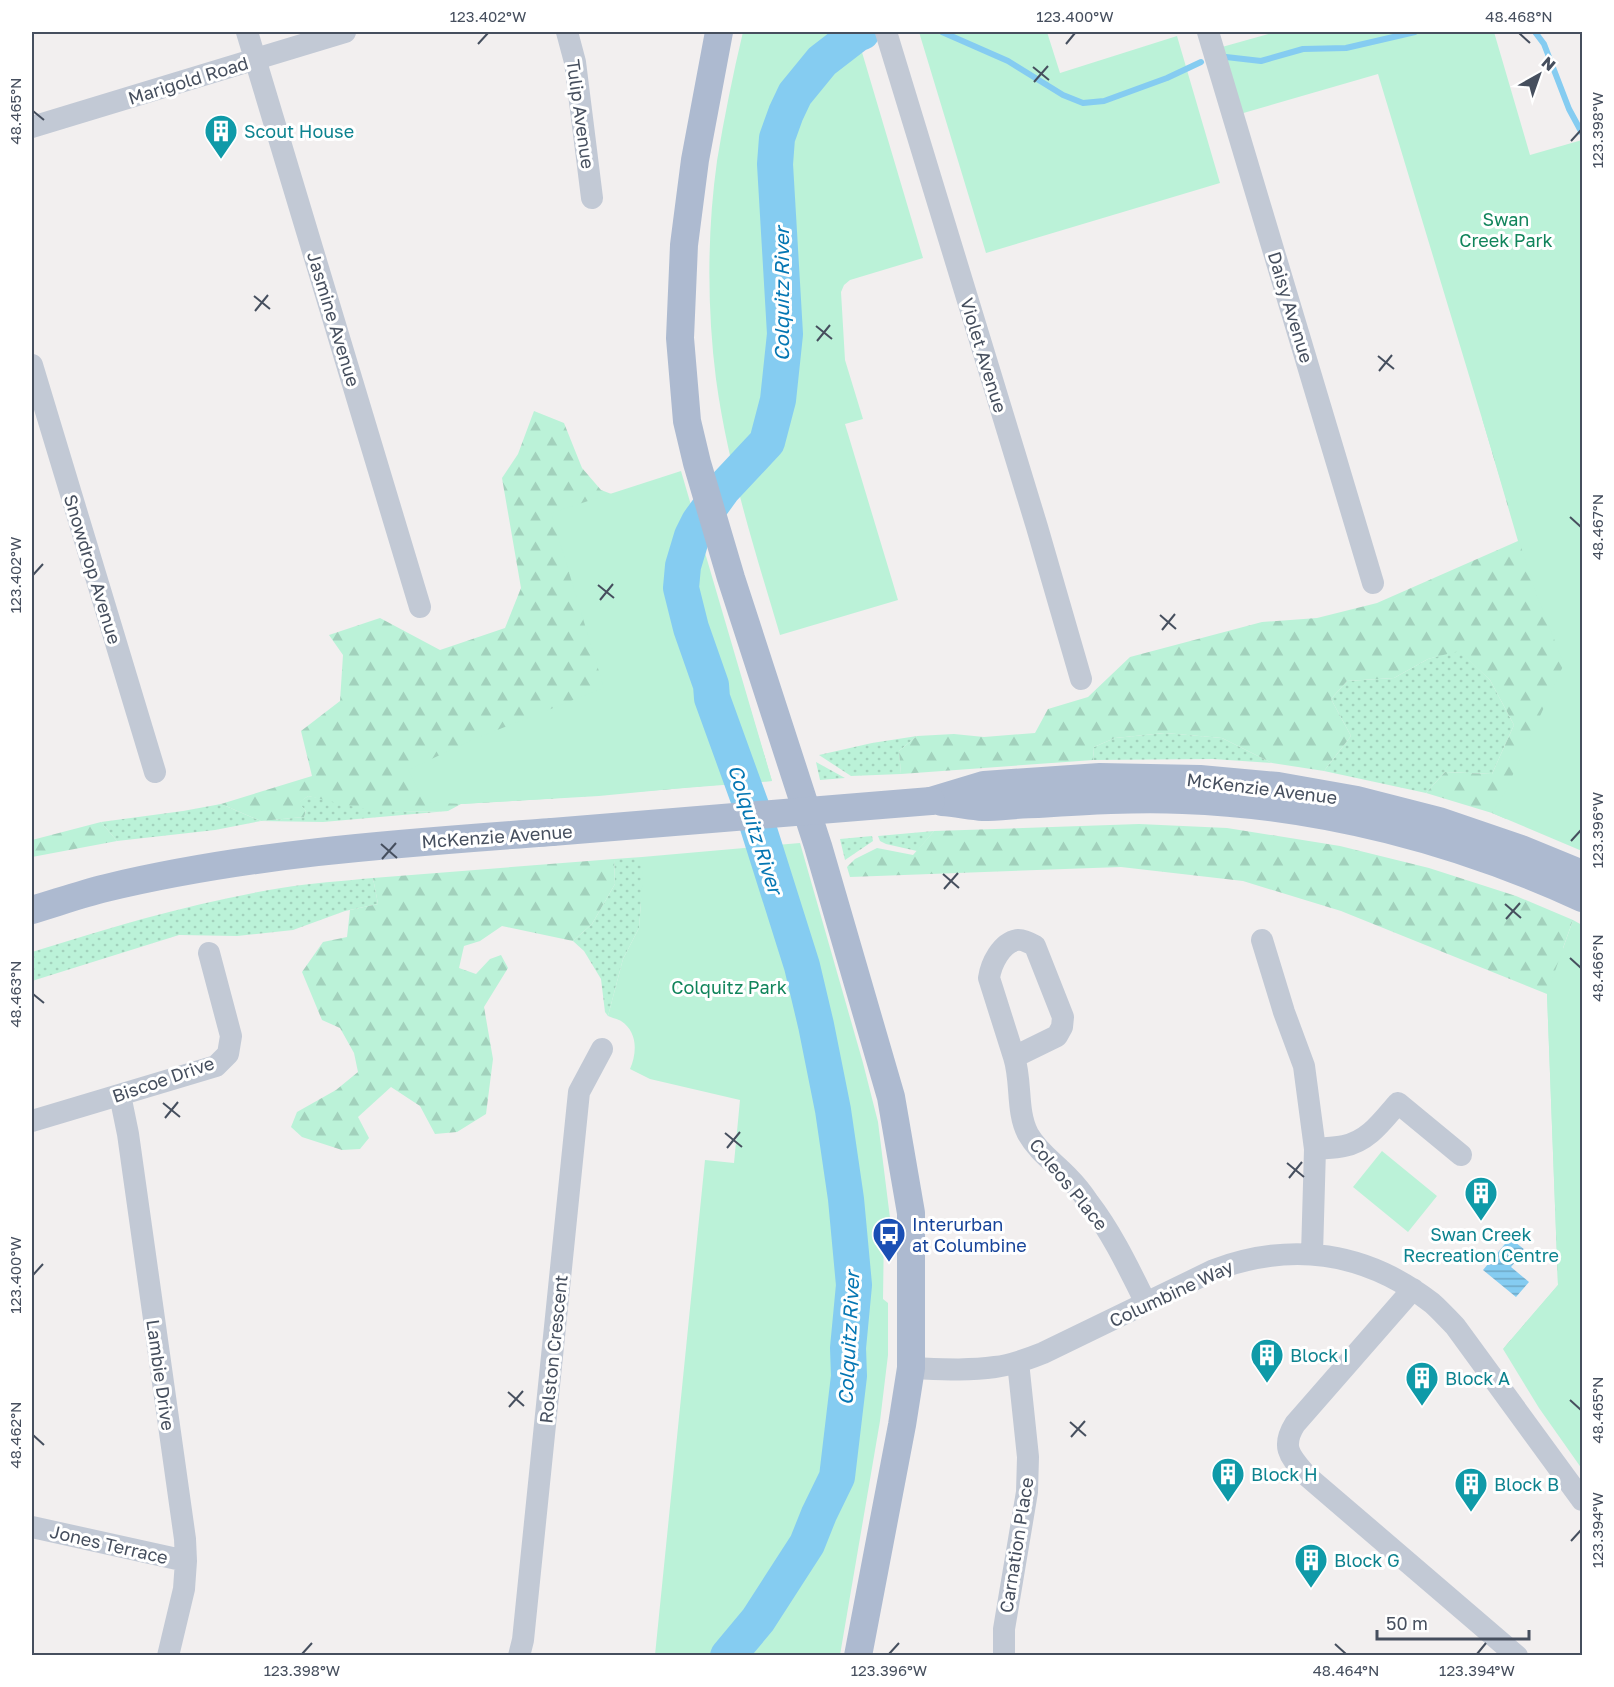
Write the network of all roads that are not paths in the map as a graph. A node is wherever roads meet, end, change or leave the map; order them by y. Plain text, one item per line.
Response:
1 (247, 32) edge
2 (345, 32) edge
3 (567, 32) edge
4 (719, 32) edge
5 (886, 32) edge
6 (1208, 32) edge
7 (255, 59) junction
8 (32, 127) edge
9 (592, 198) dead end
10 (32, 365) edge
11 (1373, 583) dead end
12 (420, 607) dead end
13 (1081, 679) dead end
14 (155, 772) dead end
15 (932, 801) junction
16 (1582, 874) edge
17 (1582, 898) edge
18 (32, 910) edge
19 (1262, 940) dead end
20 (209, 953) dead end
21 (602, 1048) dead end
22 (1014, 1057) junction
23 (120, 1095) junction
24 (32, 1121) edge
25 (1315, 1149) junction
26 (1461, 1155) dead end
27 (1312, 1254) junction
28 (1413, 1290) junction
29 (1146, 1303) junction
30 (1018, 1362) junction
31 (911, 1368) junction
32 (1582, 1500) edge
33 (32, 1527) edge
34 (186, 1561) junction
35 (168, 1656) edge
36 (519, 1656) edge
37 (858, 1656) edge
38 (1004, 1656) edge
39 (1517, 1656) edge

1 - 7 street, Jasmine Avenue
2 - 7 street, Marigold Road
3 - 9 street, Tulip Avenue
4 - 31 main road
5 - 13 street, Violet Avenue
6 - 11 street, Daisy Avenue
7 - 8 street, Marigold Road
7 - 12 street, Jasmine Avenue
10 - 14 street, Snowdrop Avenue
15 - 16 main road, McKenzie Avenue
15 - 17 main road, McKenzie Avenue
15 - 18 main road, McKenzie Avenue, bridge
19 - 25 street
20 - 23 street, Biscoe Drive
21 - 36 street, Rolston Crescent
22 - 22 street, Coleos Place
22 - 29 street, Coleos Place
23 - 24 street, Biscoe Drive
23 - 34 street, Lambie Drive
25 - 26 street
25 - 27 street
27 - 28 street, Columbine Way
27 - 29 street, Columbine Way
28 - 32 street, Columbine Way
28 - 39 street
29 - 30 street, Columbine Way
30 - 31 street, Columbine Way
30 - 38 street, Carnation Place
31 - 37 main road
33 - 34 street, Jones Terrace
34 - 35 street, Lambie Drive

